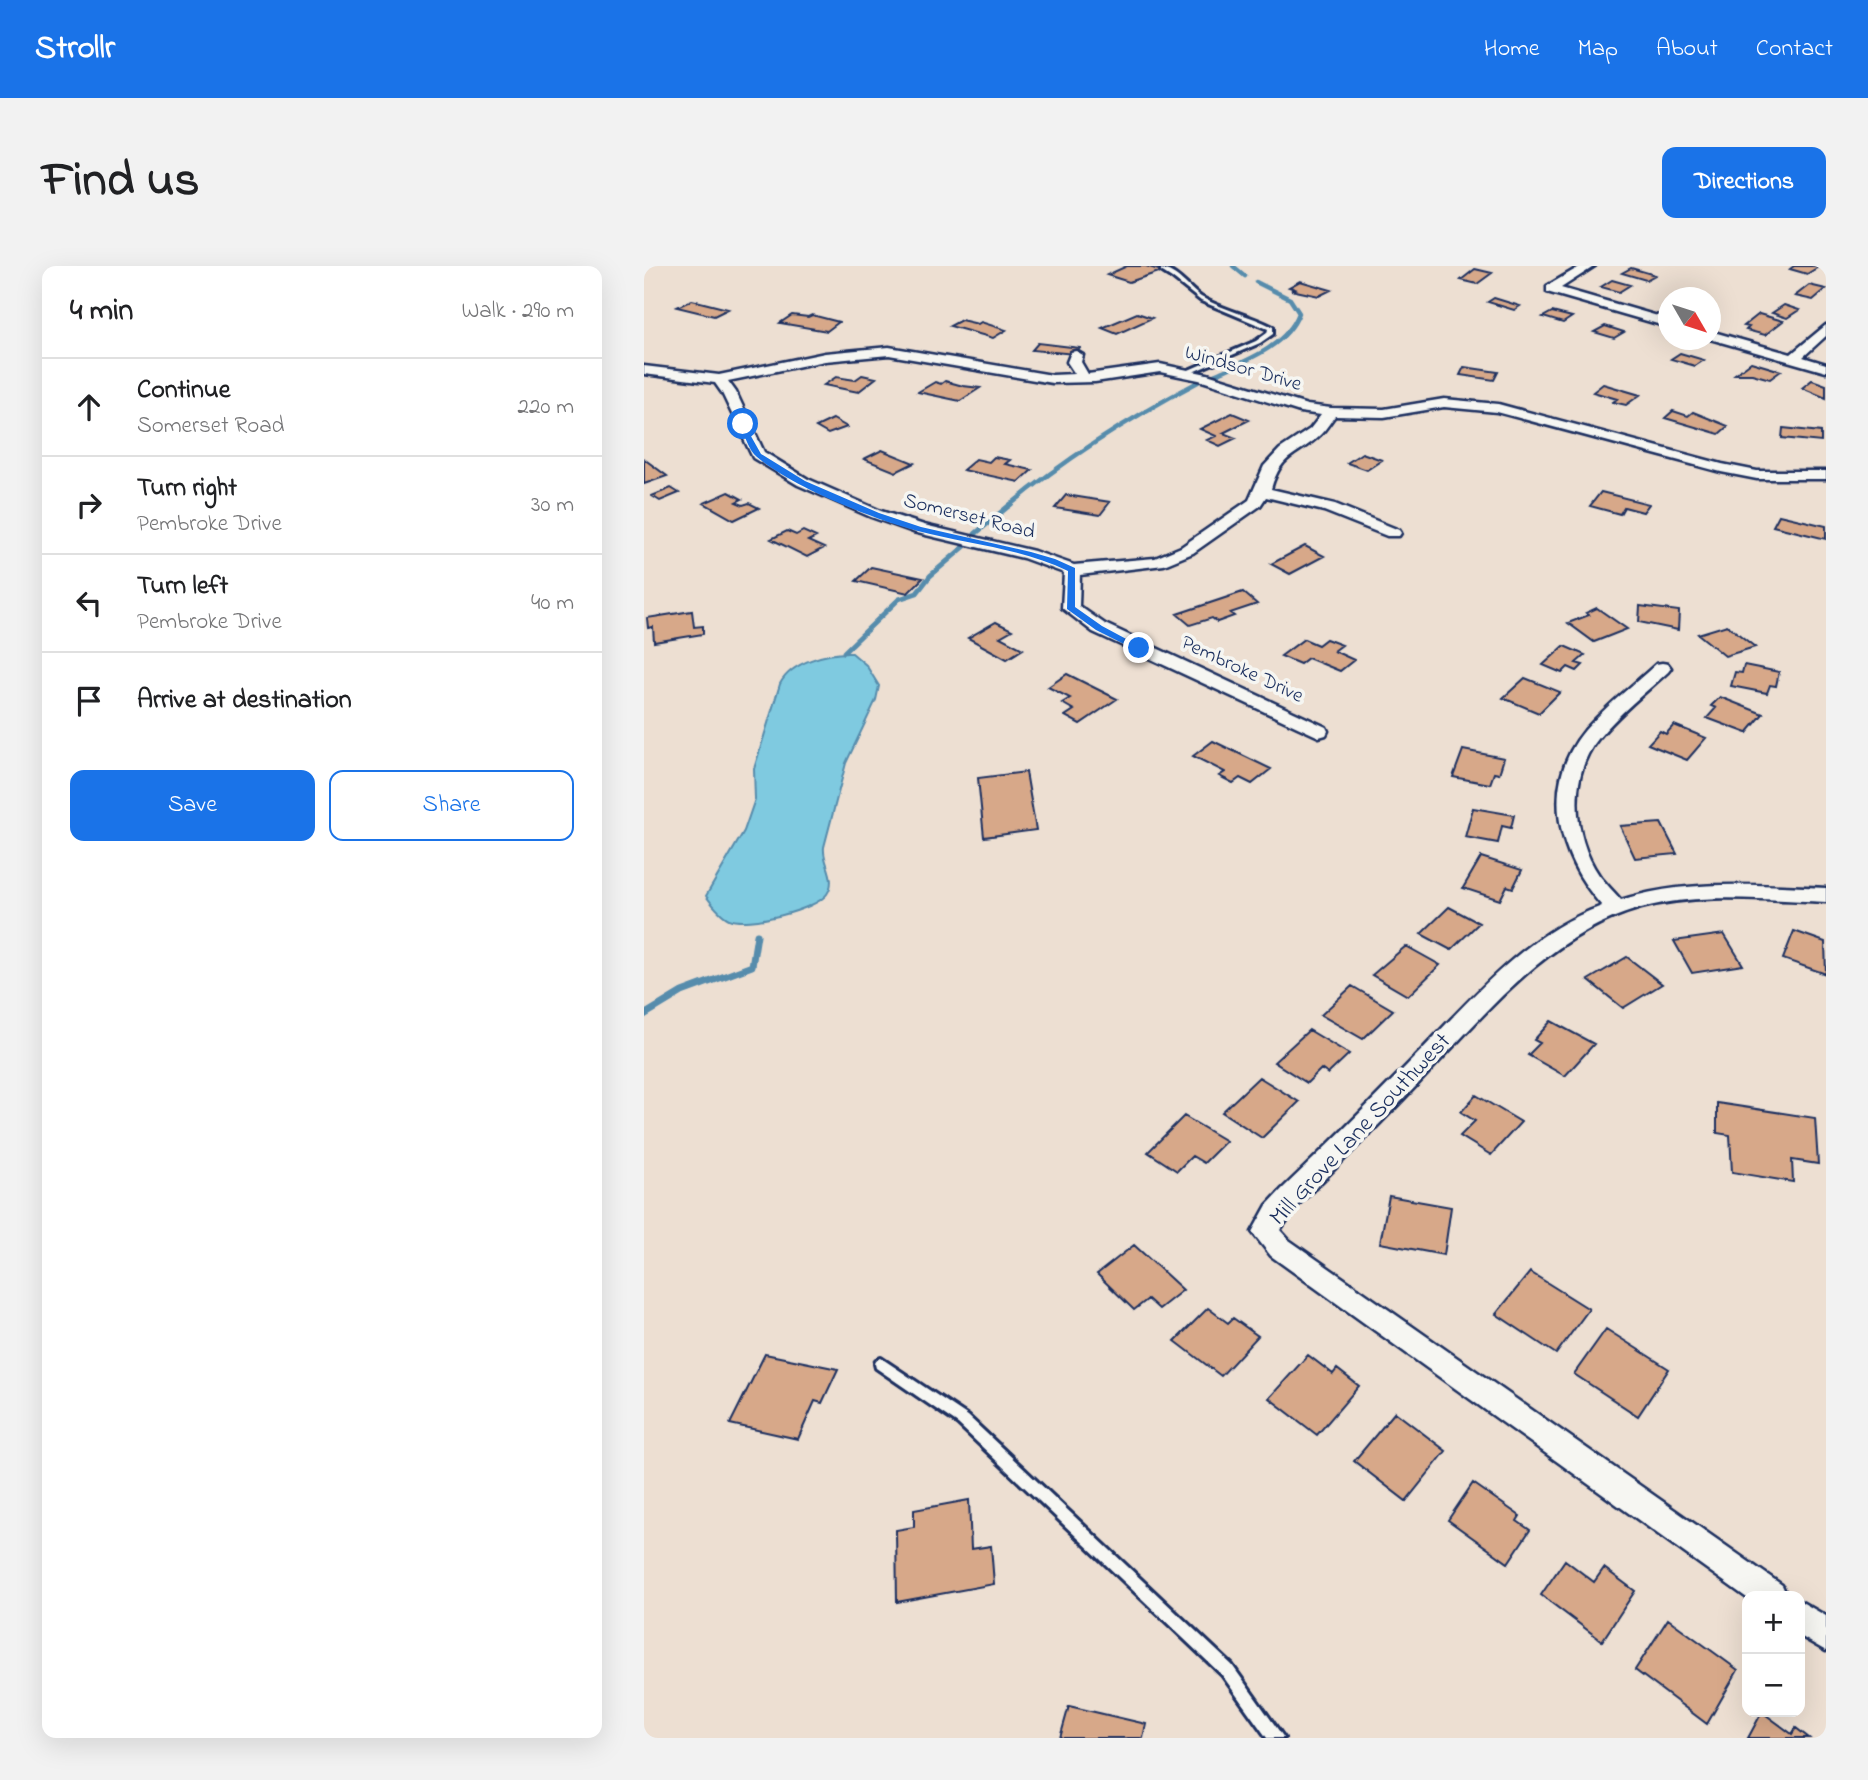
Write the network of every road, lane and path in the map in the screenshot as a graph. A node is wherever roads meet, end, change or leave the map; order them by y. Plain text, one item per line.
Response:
1 (1589, 266) edge
2 (1163, 270) dead end
3 (1658, 320) edge
4 (1826, 329) edge
5 (1721, 338) edge
6 (1076, 355) dead end
7 (1793, 359) junction
8 (1826, 368) edge
9 (644, 370) edge
10 (1186, 373) junction
11 (719, 379) junction
12 (1084, 379) junction
13 (1331, 412) junction
14 (1826, 475) edge
15 (1262, 492) junction
16 (1394, 533) dead end
17 (1072, 570) junction
18 (1662, 668) dead end
19 (1319, 731) dead end
20 (1826, 895) edge
21 (1617, 909) junction
22 (881, 1364) dead end
23 (1764, 1591) edge
24 (1805, 1620) edge
25 (1826, 1635) edge
26 (1276, 1738) edge

1 - 3 street
2 - 10 lane
4 - 7 street
5 - 7 street
6 - 12 street
7 - 8 street
9 - 11 street, Windsor Drive
10 - 12 street, Windsor Drive
10 - 13 street, Windsor Drive
11 - 12 street, Windsor Drive
11 - 17 street, Somerset Road
13 - 14 street, Windsor Drive
13 - 15 street, Somerset Road
15 - 16 street
15 - 17 street, Somerset Road
17 - 19 street, Pembroke Drive
18 - 21 street
20 - 21 street, Mill Grove Lane Southwest
21 - 23 street, Mill Grove Lane Southwest
22 - 26 lane
24 - 25 street

